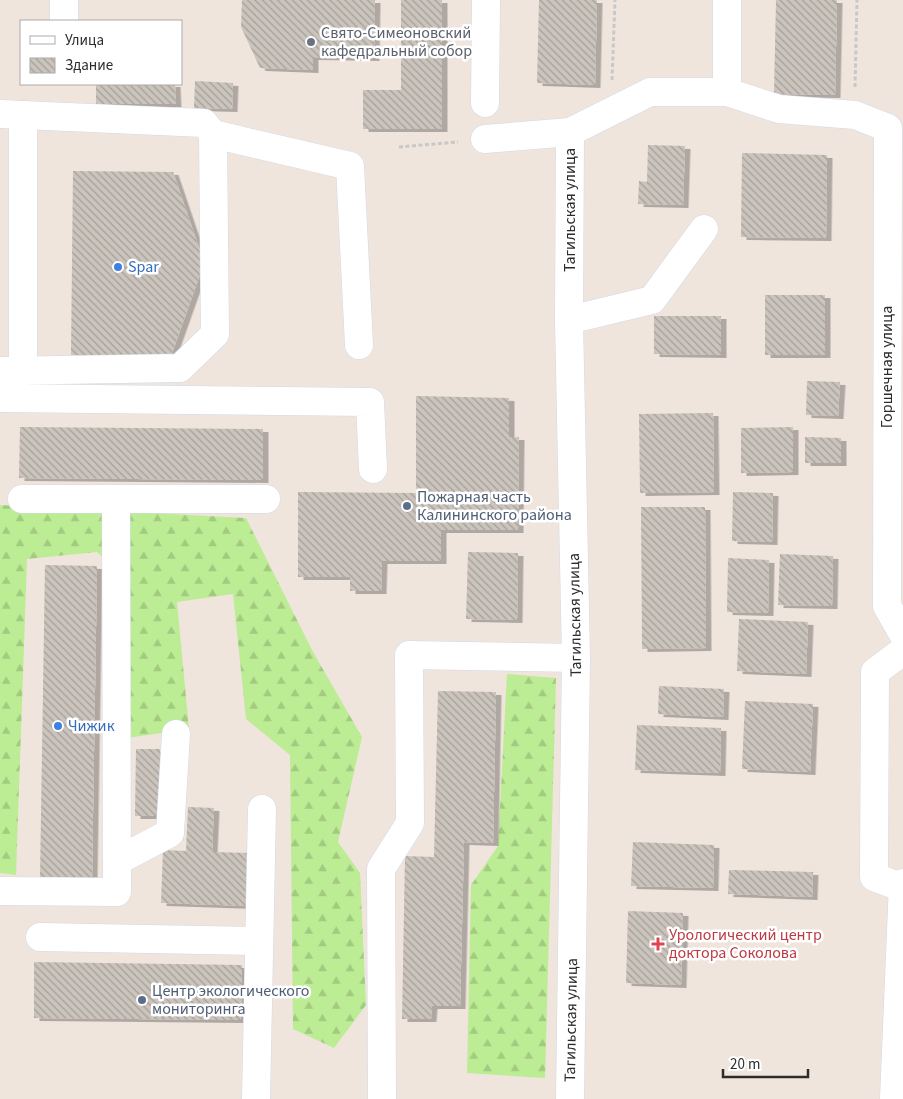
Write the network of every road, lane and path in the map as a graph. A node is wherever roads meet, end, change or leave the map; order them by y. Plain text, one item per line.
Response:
1 (64, 0) edge
2 (486, 0) edge
3 (615, 0) edge
4 (727, 0) edge
5 (857, 0) edge
6 (64, 20) edge
7 (727, 92) junction
8 (485, 102) dead end
9 (611, 111) junction
10 (12, 115) edge
11 (855, 115) junction
12 (570, 132) junction
13 (213, 134) junction
14 (485, 139) dead end
15 (704, 229) dead end
16 (569, 320) junction
17 (895, 335) edge
18 (358, 345) dead end
19 (12, 371) edge
20 (0, 398) edge
21 (895, 428) edge
22 (373, 469) dead end
23 (22, 499) dead end
24 (116, 499) junction
25 (266, 500) dead end
26 (903, 634) edge
27 (903, 652) edge
28 (576, 658) junction
29 (176, 734) dead end
30 (262, 809) dead end
31 (117, 861) junction
32 (902, 885) edge
33 (0, 891) edge
34 (40, 937) dead end
35 (259, 941) junction
36 (899, 1068) edge
37 (256, 1099) edge
38 (382, 1099) edge
39 (570, 1099) edge
40 (894, 1099) edge

1 - 6 street
2 - 8 street
3 - 9 path
4 - 7 street
5 - 11 path
7 - 9 street
7 - 11 street
9 - 12 street
10 - 13 street
10 - 19 street
11 - 17 street, Горшечная улица
12 - 14 street
12 - 16 street, Тагильская улица
13 - 18 street
13 - 19 street
15 - 16 street
16 - 28 street, Тагильская улица
17 - 21 street, Горшечная улица
20 - 22 street
21 - 26 street, Горшечная улица
23 - 24 street
24 - 25 street
24 - 31 street
27 - 32 street
28 - 38 street
28 - 39 street, Тагильская улица
29 - 31 street
30 - 35 street
31 - 33 street
32 - 36 street
34 - 35 street
35 - 37 street
36 - 40 street

